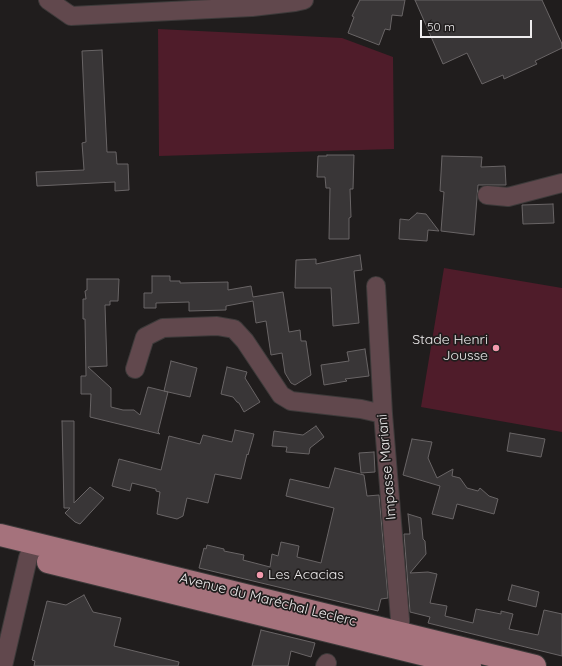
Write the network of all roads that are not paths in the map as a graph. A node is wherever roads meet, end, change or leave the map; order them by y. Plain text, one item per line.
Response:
1 (48, 0) edge
2 (304, 0) edge
3 (562, 183) edge
4 (487, 195) dead end
5 (376, 286) dead end
6 (135, 369) dead end
7 (383, 414) junction
8 (0, 535) edge
9 (31, 550) junction
10 (0, 551) edge
11 (399, 641) junction
12 (490, 661) edge
13 (3, 666) edge
14 (470, 666) edge
15 (535, 666) edge

1 - 2 street
3 - 4 street
5 - 7 street, Impasse Mariani
6 - 7 street
7 - 11 street, Impasse Mariani
8 - 9 main road, Avenue du Maréchal Leclerc
9 - 10 main road, Avenue du Maréchal Leclerc
9 - 11 main road, Avenue du Maréchal Leclerc
9 - 13 street
11 - 12 main road, Avenue du Maréchal Leclerc
11 - 14 main road, Avenue du Maréchal Leclerc
12 - 15 main road, Avenue du Maréchal Leclerc

